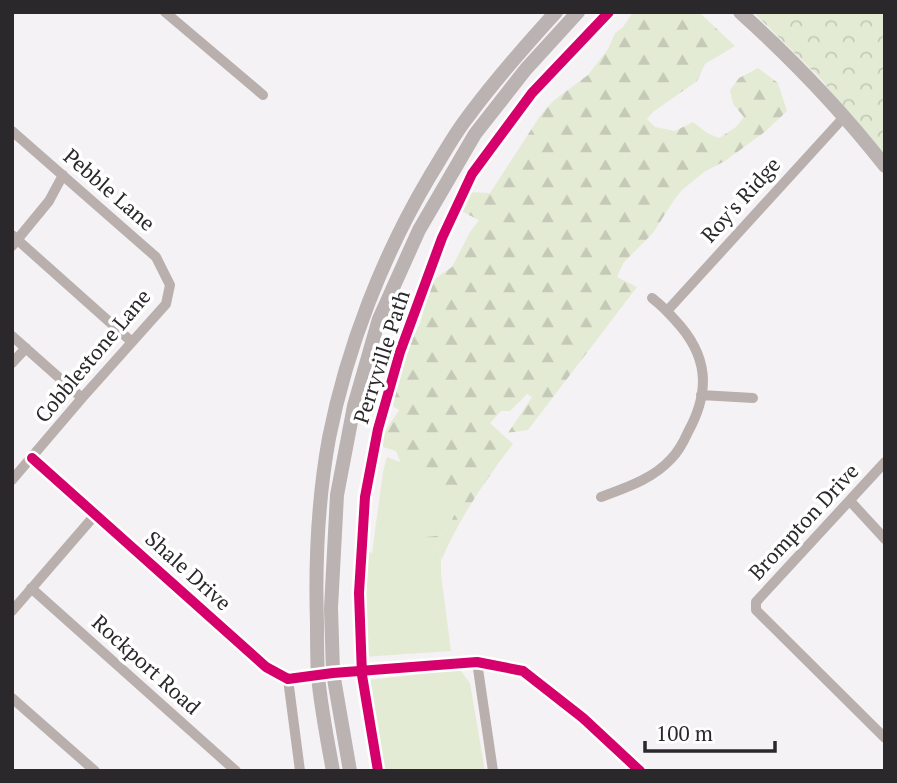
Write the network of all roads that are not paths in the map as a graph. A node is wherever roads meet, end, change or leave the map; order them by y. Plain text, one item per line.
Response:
1 (165, 12) edge
2 (556, 12) edge
3 (578, 12) edge
4 (740, 12) edge
5 (263, 95) dead end
6 (844, 117) junction
7 (12, 131) edge
8 (885, 166) edge
9 (63, 175) junction
10 (14, 241) edge
11 (170, 285) joint
12 (652, 298) dead end
13 (667, 311) junction
14 (12, 336) edge
15 (132, 342) junction
16 (26, 348) junction
17 (12, 363) edge
18 (701, 395) junction
19 (82, 398) junction
20 (753, 398) dead end
21 (32, 458) junction
22 (885, 462) edge
23 (12, 480) edge
24 (601, 497) dead end
25 (850, 501) junction
26 (95, 515) junction
27 (885, 539) edge
28 (31, 588) junction
29 (12, 611) edge
30 (477, 662) junction
31 (326, 674) junction
32 (288, 679) junction
33 (12, 698) edge
34 (885, 738) edge
35 (95, 771) edge
36 (236, 771) edge
37 (300, 771) edge
38 (333, 771) edge
39 (350, 771) edge
40 (493, 771) edge
41 (640, 771) edge

1 - 5 street
2 - 31 main road
3 - 31 main road
4 - 6 main road
6 - 8 main road
6 - 13 street, Roy's Ridge
7 - 9 street, Pebble Lane
9 - 10 street
9 - 11 street, Pebble Lane
10 - 15 street
11 - 15 street, Cobblestone Lane
12 - 13 street
13 - 18 street
14 - 16 street
15 - 19 street, Cobblestone Lane
16 - 17 street
16 - 19 street
18 - 20 street
18 - 24 street
19 - 21 street, Cobblestone Lane
21 - 23 street, Cobblestone Lane
21 - 26 street, Shale Drive
22 - 25 street, Brompton Drive
25 - 27 street
25 - 34 street, Brompton Drive
26 - 28 street
26 - 32 street, Shale Drive
28 - 29 street
28 - 36 street, Rockport Road
30 - 31 street
30 - 40 street
30 - 41 street
31 - 32 street
31 - 38 main road
31 - 39 main road
32 - 37 street
33 - 35 street

